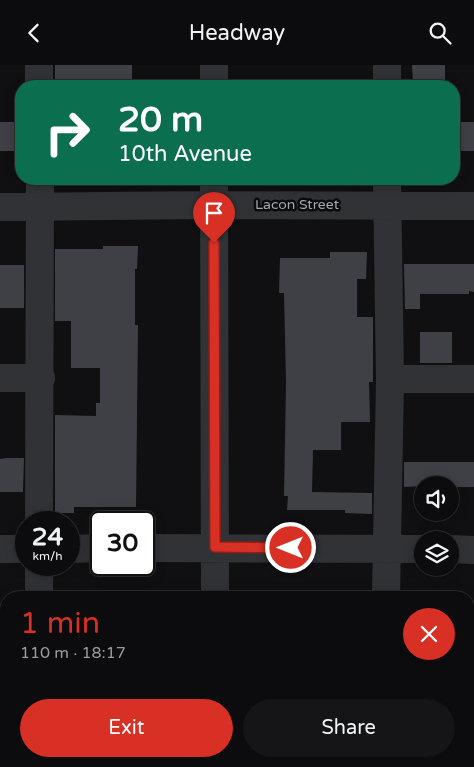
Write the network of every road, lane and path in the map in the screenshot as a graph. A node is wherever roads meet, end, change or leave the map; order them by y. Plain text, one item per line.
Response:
1 (39, 65) edge
2 (214, 65) edge
3 (387, 65) edge
4 (40, 80) edge
5 (214, 80) edge
6 (387, 80) edge
7 (40, 185) edge
8 (214, 192) edge
9 (388, 192) edge
10 (474, 206) edge
11 (0, 207) edge
12 (40, 207) junction
13 (0, 378) edge
14 (41, 378) junction
15 (390, 379) junction
16 (474, 379) edge
17 (39, 511) edge
18 (215, 547) junction
19 (155, 548) edge
20 (0, 549) edge
21 (15, 549) edge
22 (386, 549) junction
23 (414, 549) edge
24 (459, 549) edge
25 (474, 550) edge
26 (39, 576) edge
27 (39, 591) edge
28 (215, 591) edge
29 (386, 591) edge

1 - 4 street
2 - 5 street
3 - 6 street
7 - 12 street
8 - 9 street, Lacon Street
8 - 12 street, Lacon Street
8 - 18 street
9 - 10 street, Lacon Street
9 - 15 street
11 - 12 street, Lacon Street
12 - 14 street
13 - 14 street
14 - 17 street
15 - 16 street
15 - 22 street
18 - 19 street
18 - 22 street
18 - 28 street
20 - 21 street
22 - 23 street
22 - 29 street
24 - 25 street
26 - 27 street

